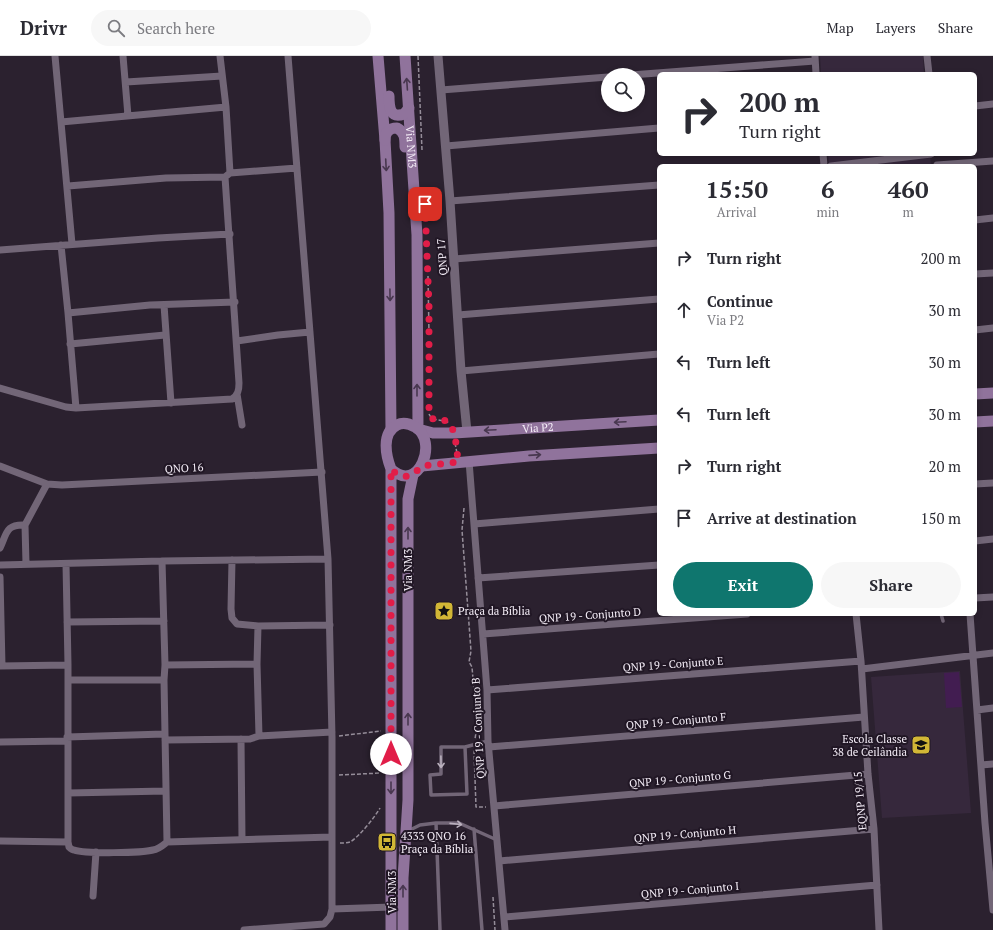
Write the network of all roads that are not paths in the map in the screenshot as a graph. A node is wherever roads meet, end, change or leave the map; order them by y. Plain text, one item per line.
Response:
1 (55, 56) edge
2 (123, 56) edge
3 (220, 56) edge
4 (288, 56) edge
5 (378, 56) edge
6 (385, 56) edge
7 (405, 56) edge
8 (438, 56) edge
9 (927, 56) edge
10 (815, 58) edge
11 (663, 72) edge
12 (816, 72) edge
13 (929, 72) edge
14 (657, 73) edge
15 (645, 74) edge
16 (222, 76) junction
17 (601, 78) edge
18 (126, 82) junction
19 (441, 90) junction
20 (993, 104) edge
21 (977, 106) edge
22 (226, 107) junction
23 (409, 108) junction
24 (128, 116) junction
25 (61, 122) junction
26 (657, 128) edge
27 (385, 140) junction
28 (446, 146) junction
29 (914, 156) edge
30 (993, 161) edge
31 (848, 164) edge
32 (951, 164) edge
33 (297, 168) junction
34 (228, 175) junction
35 (657, 185) edge
36 (68, 186) junction
37 (450, 201) junction
38 (993, 218) edge
39 (977, 220) edge
40 (230, 234) junction
41 (417, 235) junction
42 (657, 243) edge
43 (72, 244) junction
44 (61, 245) junction
45 (0, 250) edge
46 (454, 259) junction
47 (993, 273) edge
48 (977, 274) edge
49 (657, 299) edge
50 (235, 302) junction
51 (164, 305) junction
52 (68, 313) junction
53 (458, 315) junction
54 (993, 328) edge
55 (977, 330) edge
56 (310, 332) junction
57 (165, 335) junction
58 (237, 341) junction
59 (70, 344) junction
60 (657, 354) edge
61 (461, 371) junction
62 (0, 388) edge
63 (993, 393) edge
64 (237, 394) junction
65 (977, 394) edge
66 (171, 403) junction
67 (76, 408) junction
68 (657, 420) edge
69 (993, 421) edge
70 (977, 422) edge
71 (242, 425) dead end
72 (391, 429) junction
73 (418, 429) junction
74 (467, 432) junction
75 (657, 448) edge
76 (463, 462) junction
77 (0, 466) edge
78 (422, 466) junction
79 (391, 469) junction
80 (322, 472) junction
81 (413, 475) junction
82 (993, 483) edge
83 (47, 484) junction
84 (977, 484) edge
85 (657, 509) edge
86 (474, 524) junction
87 (25, 526) junction
88 (993, 540) edge
89 (977, 541) edge
90 (0, 548) edge
91 (328, 558) junction
92 (232, 560) junction
93 (162, 561) junction
94 (26, 564) junction
95 (66, 564) junction
96 (0, 565) edge
97 (657, 565) edge
98 (0, 577) edge
99 (478, 578) junction
100 (993, 596) edge
101 (977, 598) edge
102 (721, 616) edge
103 (856, 616) edge
104 (942, 616) edge
105 (970, 616) edge
106 (164, 621) junction
107 (943, 621) dead end
108 (67, 622) junction
109 (330, 624) junction
110 (258, 626) junction
111 (1, 627) edge
112 (483, 634) junction
113 (993, 653) edge
114 (973, 656) junction
115 (861, 661) junction
116 (257, 664) junction
117 (68, 665) junction
118 (165, 665) junction
119 (1, 666) edge
120 (862, 669) junction
121 (68, 680) junction
122 (164, 680) junction
123 (487, 690) junction
124 (993, 708) edge
125 (977, 710) junction
126 (864, 717) junction
127 (332, 735) junction
128 (259, 736) junction
129 (165, 737) junction
130 (67, 739) junction
131 (241, 739) junction
132 (0, 742) edge
133 (489, 744) junction
134 (465, 747) junction
135 (993, 764) edge
136 (981, 765) junction
137 (868, 774) junction
138 (166, 791) junction
139 (68, 793) junction
140 (491, 806) junction
141 (993, 822) edge
142 (436, 823) junction
143 (985, 823) junction
144 (474, 829) junction
145 (874, 829) junction
146 (405, 832) junction
147 (242, 839) junction
148 (332, 840) junction
149 (497, 840) junction
150 (0, 841) edge
151 (68, 842) junction
152 (166, 842) junction
153 (96, 852) junction
154 (499, 861) junction
155 (992, 879) edge
156 (877, 885) junction
157 (93, 896) dead end
158 (392, 908) junction
159 (332, 909) junction
160 (993, 910) edge
161 (504, 917) junction
162 (324, 927) edge
163 (244, 930) edge
164 (255, 930) edge
165 (391, 930) edge
166 (403, 930) edge
167 (440, 930) edge
168 (482, 930) edge
169 (505, 930) edge
170 (880, 930) edge

1 - 25 street
2 - 18 street
3 - 16 street
4 - 33 street
5 - 27 main road
6 - 23 main road
23 -> 7 main road, Via NM3
8 - 19 street, QNP 17
9 - 13 street
10 - 11 street
10 - 12 street
14 - 15 street
16 - 18 street
16 - 22 street
17 - 19 street
18 - 24 street
19 - 28 street, QNP 17
20 - 21 street
22 - 24 street
22 - 34 street
23 - 41 main road, Via NM3
24 - 25 street
25 - 36 street
26 - 28 street
27 - 41 main road
27 -> 72 main road
28 - 37 street, QNP 17
29 - 31 street
30 - 32 street
33 - 34 street
33 - 56 street
34 - 36 street
34 - 40 street
35 - 37 street
36 - 43 street
37 - 46 street, QNP 17
38 - 39 street
40 - 43 street
40 - 50 street
73 -> 41 main road, Via NM3
42 - 46 street
43 - 44 street
44 - 45 street
44 - 52 street
46 - 53 street, QNP 17
47 - 48 street
49 - 53 street
50 - 51 street
50 - 58 street
51 - 52 street
51 - 57 street
52 - 59 street
53 - 61 street, QNP 17
54 - 55 street
56 - 58 street
56 - 80 street
57 - 59 street
57 - 66 street
58 - 64 street
59 - 67 street
60 - 61 street
61 - 74 street, QNP 17
62 - 67 street
63 - 65 main road
64 - 66 street
64 - 71 street
66 - 67 street
68 -> 74 main road, Via P2
69 - 70 main road
72 - 73 main road
72 - 79 main road
73 - 74 main road, Via P2
73 - 78 main road
76 -> 75 main road
76 - 78 main road
76 - 86 street, QNP 19 - Conjunto B
77 - 83 street, QNO 16
78 - 81 main road
79 - 81 main road
79 -> 158 main road, Via NM3
80 - 83 street, QNO 16
80 - 91 street
146 -> 81 main road, Via NM3
82 - 84 street
83 - 87 street
85 - 86 street
86 - 99 street, QNP 19 - Conjunto B
87 - 90 street
87 - 94 street
88 - 89 street
91 - 92 street
91 - 109 street
92 - 93 street
92 - 110 street
93 - 95 street
93 - 106 street
94 - 95 street
94 - 96 street
95 - 108 street
97 - 99 street
98 - 111 street
99 - 112 street, QNP 19 - Conjunto B
100 - 101 street
102 - 112 street, QNP 19 - Conjunto D
103 - 115 street, EQNP 19/15
104 - 107 lane
105 - 114 street
106 - 108 street
106 - 118 street
108 - 117 street
109 - 110 street
109 - 127 street
110 - 116 street
111 - 119 street
112 - 123 street, QNP 19 - Conjunto B
113 - 114 street
114 - 120 street
114 - 125 street
115 - 120 street, EQNP 19/15
115 - 123 street, QNP 19 - Conjunto E
116 - 118 street
116 - 128 street
117 - 119 street
117 - 121 street
118 - 122 street
120 - 126 street, EQNP 19/15
121 - 122 street
121 - 130 street
122 - 129 street
123 - 133 street, QNP 19 - Conjunto B
124 - 125 street
125 - 136 street
126 - 133 street, QNP 19 - Conjunto F
126 - 137 street, EQNP 19/15
127 - 128 street
127 - 148 street
128 - 131 street
129 - 130 street
129 - 131 street
129 - 138 street
130 - 132 street
130 - 139 street
131 - 147 street
133 - 134 lane
133 - 140 street, QNP 19 - Conjunto B
134 -> 134 lane
135 - 136 street
136 - 143 street
137 - 140 street, QNP 19 - Conjunto G
137 - 145 street, EQNP 19/15
138 - 139 street
138 - 152 street
139 - 151 street
140 - 149 street, QNP 19 - Conjunto B
141 - 143 street
142 -> 144 lane
142 - 146 lane
142 - 167 lane
143 - 155 street
144 - 149 lane
144 - 168 lane
145 - 154 street, QNP 19 - Conjunto H
145 - 156 street, EQNP 19/15
166 -> 146 main road, Via NM3
147 - 148 street
147 - 152 street
148 - 159 street
149 - 154 street, QNP 19 - Conjunto B
150 - 151 street
151 - 153 street
152 - 153 street
153 - 157 street
154 - 161 street, QNP 19 - Conjunto B
155 - 160 street
156 - 161 street, QNP 19 - Conjunto I
156 - 170 street, EQNP 19/15
158 - 159 street
158 - 165 main road, Via NM3
159 - 162 street
161 - 169 street, QNP 19 - Conjunto B
162 - 164 street
163 - 164 street

